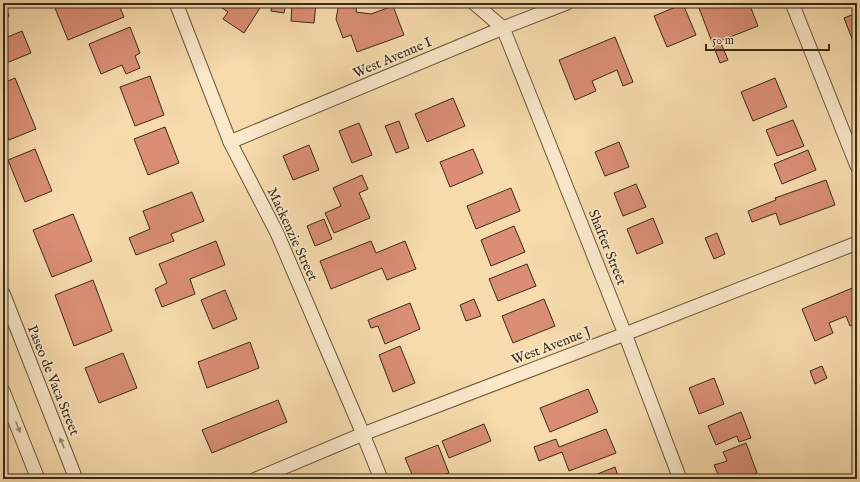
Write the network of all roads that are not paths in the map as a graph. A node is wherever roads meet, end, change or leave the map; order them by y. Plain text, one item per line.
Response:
1 (176, 3) edge
2 (474, 3) edge
3 (567, 3) edge
4 (792, 3) edge
5 (503, 28) junction
6 (230, 142) junction
7 (857, 166) edge
8 (857, 243) edge
9 (3, 293) edge
10 (626, 334) junction
11 (3, 391) edge
12 (363, 434) junction
13 (38, 479) edge
14 (76, 479) edge
15 (256, 479) edge
16 (381, 479) edge
17 (680, 479) edge

1 - 6 street, Mackenzie Street
2 - 5 street
3 - 5 street, West Avenue I
4 - 7 street
5 - 6 street, West Avenue I
5 - 10 street, Shafter Street
6 - 12 street, Mackenzie Street
8 - 10 street, West Avenue J
14 -> 9 street, Paseo de Vaca Street
10 - 12 street, West Avenue J
10 - 17 street, Shafter Street
11 -> 13 street
12 - 15 street, West Avenue J
12 - 16 street, Mackenzie Street

